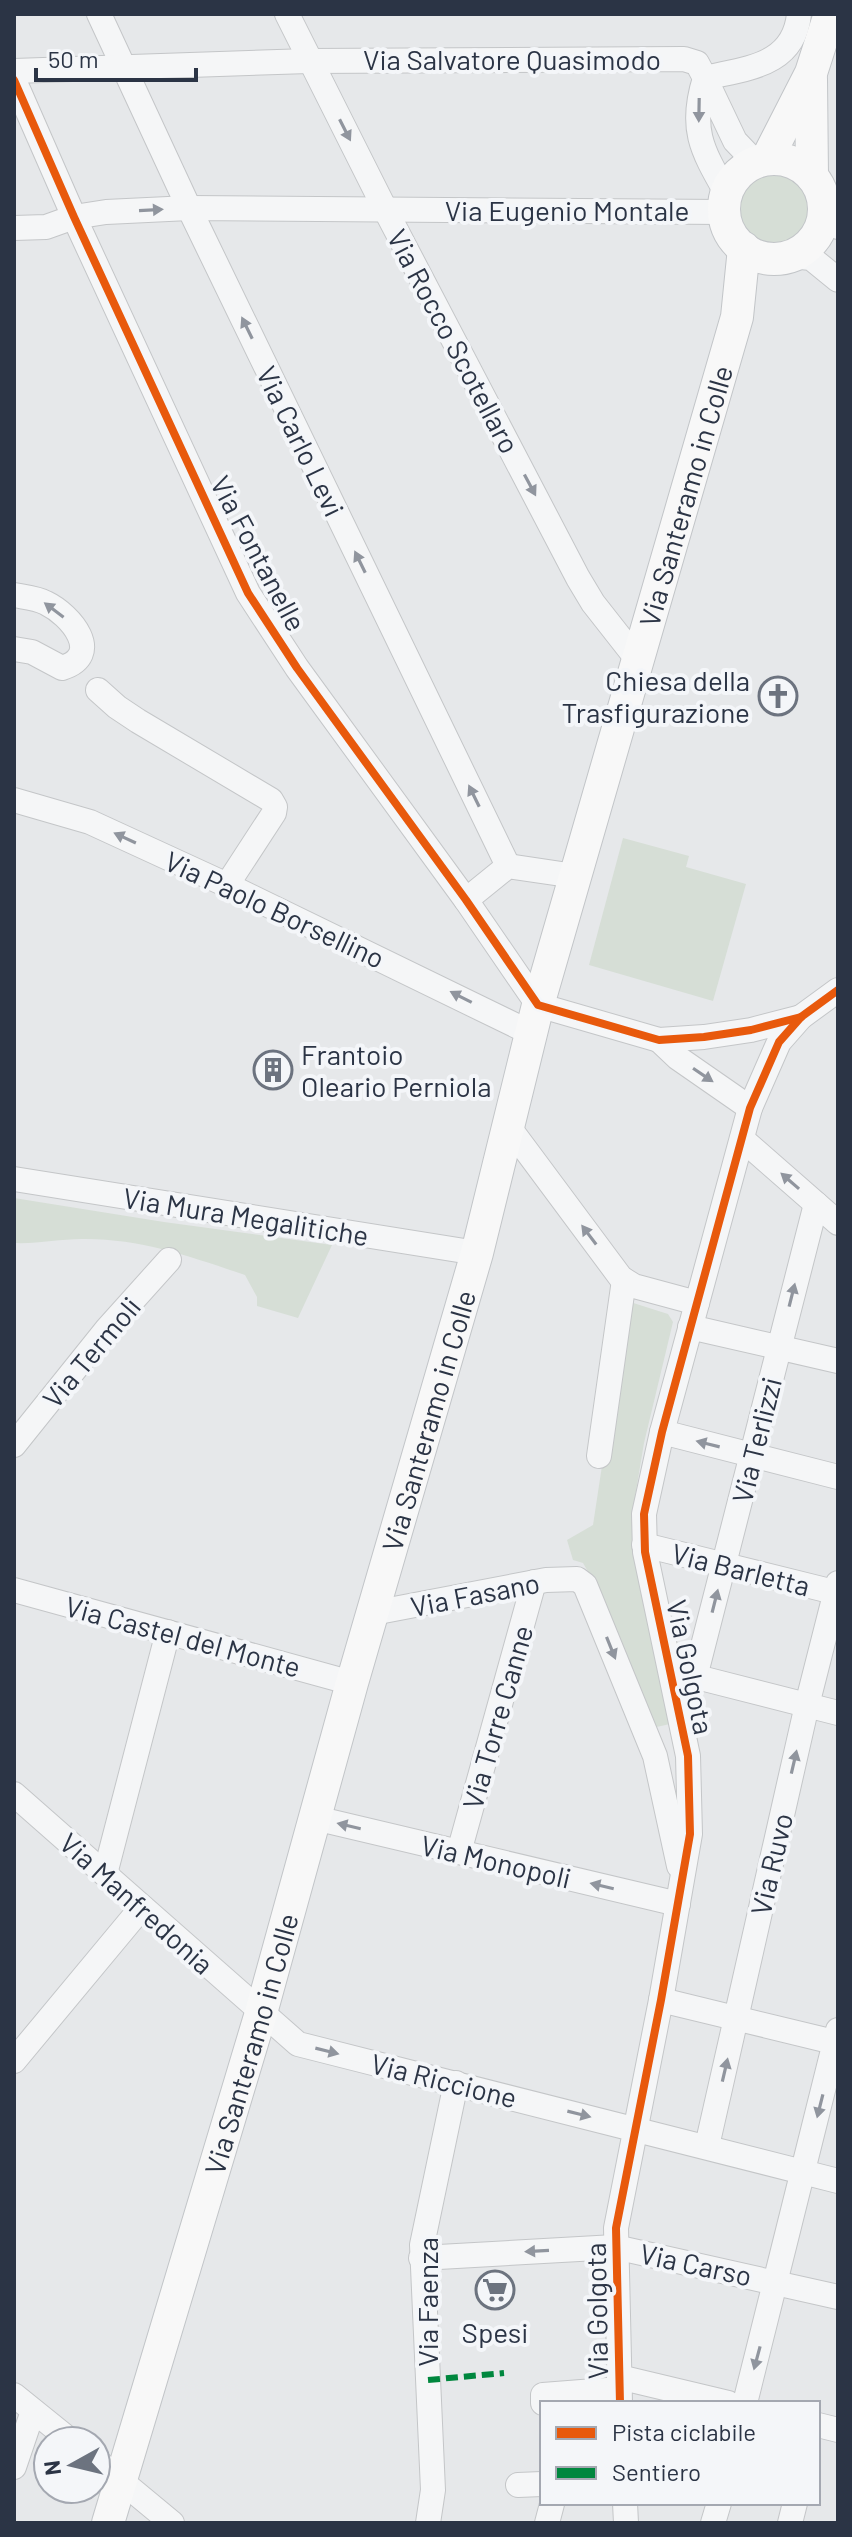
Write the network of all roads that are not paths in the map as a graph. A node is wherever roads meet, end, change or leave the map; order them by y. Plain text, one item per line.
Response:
1 (99, 14) edge
2 (287, 14) edge
3 (799, 14) edge
4 (830, 14) edge
5 (309, 61) junction
6 (125, 68) junction
7 (14, 71) edge
8 (811, 73) junction
9 (705, 78) junction
10 (14, 80) edge
11 (761, 161) junction
12 (825, 201) edge
13 (726, 203) junction
14 (189, 208) junction
15 (385, 209) junction
16 (74, 217) junction
17 (14, 228) edge
18 (744, 248) junction
19 (785, 257) junction
20 (838, 280) edge
21 (737, 317) junction
22 (14, 595) edge
23 (14, 649) edge
24 (637, 659) junction
25 (72, 662) junction
26 (14, 800) edge
27 (508, 866) junction
28 (575, 876) junction
29 (227, 885) junction
30 (466, 900) junction
31 (838, 990) edge
32 (801, 1017) junction
33 (534, 1019) junction
34 (659, 1040) junction
35 (750, 1108) junction
36 (508, 1126) junction
37 (742, 1139) junction
38 (14, 1179) edge
39 (816, 1204) junction
40 (838, 1223) edge
41 (477, 1253) junction
42 (169, 1260) dead end
43 (624, 1280) junction
44 (694, 1315) junction
45 (779, 1348) junction
46 (838, 1361) edge
47 (662, 1432) junction
48 (14, 1445) edge
49 (752, 1455) junction
50 (599, 1456) dead end
51 (838, 1477) edge
52 (644, 1545) junction
53 (724, 1565) junction
54 (577, 1579) joint
55 (534, 1582) junction
56 (14, 1590) edge
57 (837, 1590) edge
58 (373, 1613) junction
59 (168, 1632) junction
60 (670, 1671) junction
61 (695, 1677) junction
62 (352, 1683) junction
63 (807, 1705) junction
64 (838, 1713) edge
65 (14, 1794) edge
66 (315, 1818) junction
67 (459, 1852) junction
68 (105, 1874) junction
69 (680, 1892) junction
70 (142, 1907) junction
71 (661, 2000) junction
72 (261, 2013) junction
73 (737, 2018) junction
74 (837, 2039) edge
75 (17, 2051) edge
76 (456, 2083) junction
77 (636, 2128) junction
78 (707, 2146) junction
79 (804, 2172) junction
80 (838, 2181) edge
81 (615, 2247) junction
82 (421, 2258) junction
83 (776, 2282) junction
84 (838, 2297) edge
85 (619, 2390) edge
86 (14, 2395) edge
87 (543, 2401) edge
88 (711, 2401) edge
89 (746, 2401) edge
90 (33, 2411) junction
91 (51, 2425) edge
92 (14, 2467) edge
93 (112, 2472) edge
94 (123, 2481) junction
95 (108, 2523) edge
96 (172, 2523) edge
97 (428, 2523) edge

1 - 6 street, Via Carlo Levi
2 - 5 street, Via Rocco Scotellaro
3 - 9 street
4 - 8 main road
5 - 6 street, Via Salvatore Quasimodo
5 - 9 street, Via Salvatore Quasimodo
5 -> 15 street, Via Rocco Scotellaro
6 - 7 street, Via Salvatore Quasimodo
6 - 14 street, Via Carlo Levi
8 - 11 main road
8 - 12 main road
9 - 11 street
9 -> 13 street
10 - 16 street, Via Fontanelle
11 - 12 main road
11 - 13 main road
12 - 19 main road
13 - 15 street, Via Eugenio Montale
13 - 18 main road
14 - 15 street, Via Eugenio Montale
16 -> 14 street, Via Eugenio Montale
27 -> 14 street, Via Carlo Levi
15 -> 24 street, Via Rocco Scotellaro
16 - 17 street, Via Eugenio Montale
16 - 30 street, Via Fontanelle
18 - 19 main road
18 - 21 main road
19 - 20 street
19 - 21 main road
21 - 24 main road, Via Santeramo in Colle
25 -> 22 street
23 - 25 street
24 - 28 main road, Via Santeramo in Colle
25 - 29 street
29 -> 26 street, Via Paolo Borsellino
27 - 28 street
27 - 30 street
28 - 33 main road, Via Santeramo in Colle
33 -> 29 street, Via Paolo Borsellino
30 - 33 street, Via Fontanelle
31 - 32 street
32 - 34 street
32 - 35 street, Via Golgota
33 - 34 street, Via Paolo Borsellino
33 - 36 main road, Via Santeramo in Colle
34 -> 35 street
35 - 37 street, Via Golgota
36 - 41 main road, Via Santeramo in Colle
43 -> 36 street
39 -> 37 street
37 - 44 street, Via Golgota
38 - 41 street, Via Mura Megalitiche
39 - 40 street
45 -> 39 street, Via Terlizzi
41 - 58 main road, Via Santeramo in Colle
42 - 48 street, Via Termoli
43 - 44 street
43 - 50 street
44 - 45 street
44 - 47 street, Via Golgota
45 - 46 street
45 - 49 street, Via Terlizzi
49 -> 47 street
47 - 52 street, Via Golgota
49 - 51 street
49 - 53 street, Via Terlizzi
52 - 53 street, Via Barletta
52 - 60 street, Via Golgota
53 - 57 street, Via Barletta
61 -> 53 street, Via Terlizzi
54 - 55 street, Via Fasano
54 -> 69 street, Via Golgota
55 - 58 street, Via Fasano
55 - 67 street, Via Torre Canne
56 - 59 street, Via Castel del Monte
57 - 63 street, Via Ruvo
58 - 62 main road, Via Santeramo in Colle
59 - 62 street, Via Castel del Monte
59 - 68 street
60 - 61 street
60 - 69 street, Via Golgota
61 - 63 street
62 - 66 main road, Via Santeramo in Colle
63 - 64 street
73 -> 63 street, Via Ruvo
65 - 68 street, Via Manfredonia
67 -> 66 street, Via Monopoli
66 - 72 main road, Via Santeramo in Colle
69 -> 67 street, Via Monopoli
68 - 70 street, Via Manfredonia
69 - 71 street, Via Golgota
70 - 72 street, Via Manfredonia
70 - 75 street
71 - 73 street
71 - 77 street, Via Golgota
72 -> 76 street, Via Riccione
72 - 94 main road, Via Santeramo in Colle
73 - 74 street
78 -> 73 street, Via Ruvo
74 -> 79 street
76 -> 77 street, Via Riccione
76 - 82 street, Via Faenza
77 - 78 street, Via Riccione
77 - 81 street, Via Golgota
78 - 79 street, Via Riccione
79 - 80 street, Via Riccione
79 - 83 street
81 -> 82 street, Via Carso
81 - 83 street, Via Carso
81 - 85 street, Via Golgota
82 - 97 street, Via Faenza
83 - 84 street, Via Carso
83 -> 89 street
85 - 87 street
85 - 88 street
86 - 90 street
90 - 91 street
90 - 92 street
93 - 94 street
94 - 95 main road, Via Santeramo in Colle
94 - 96 street

